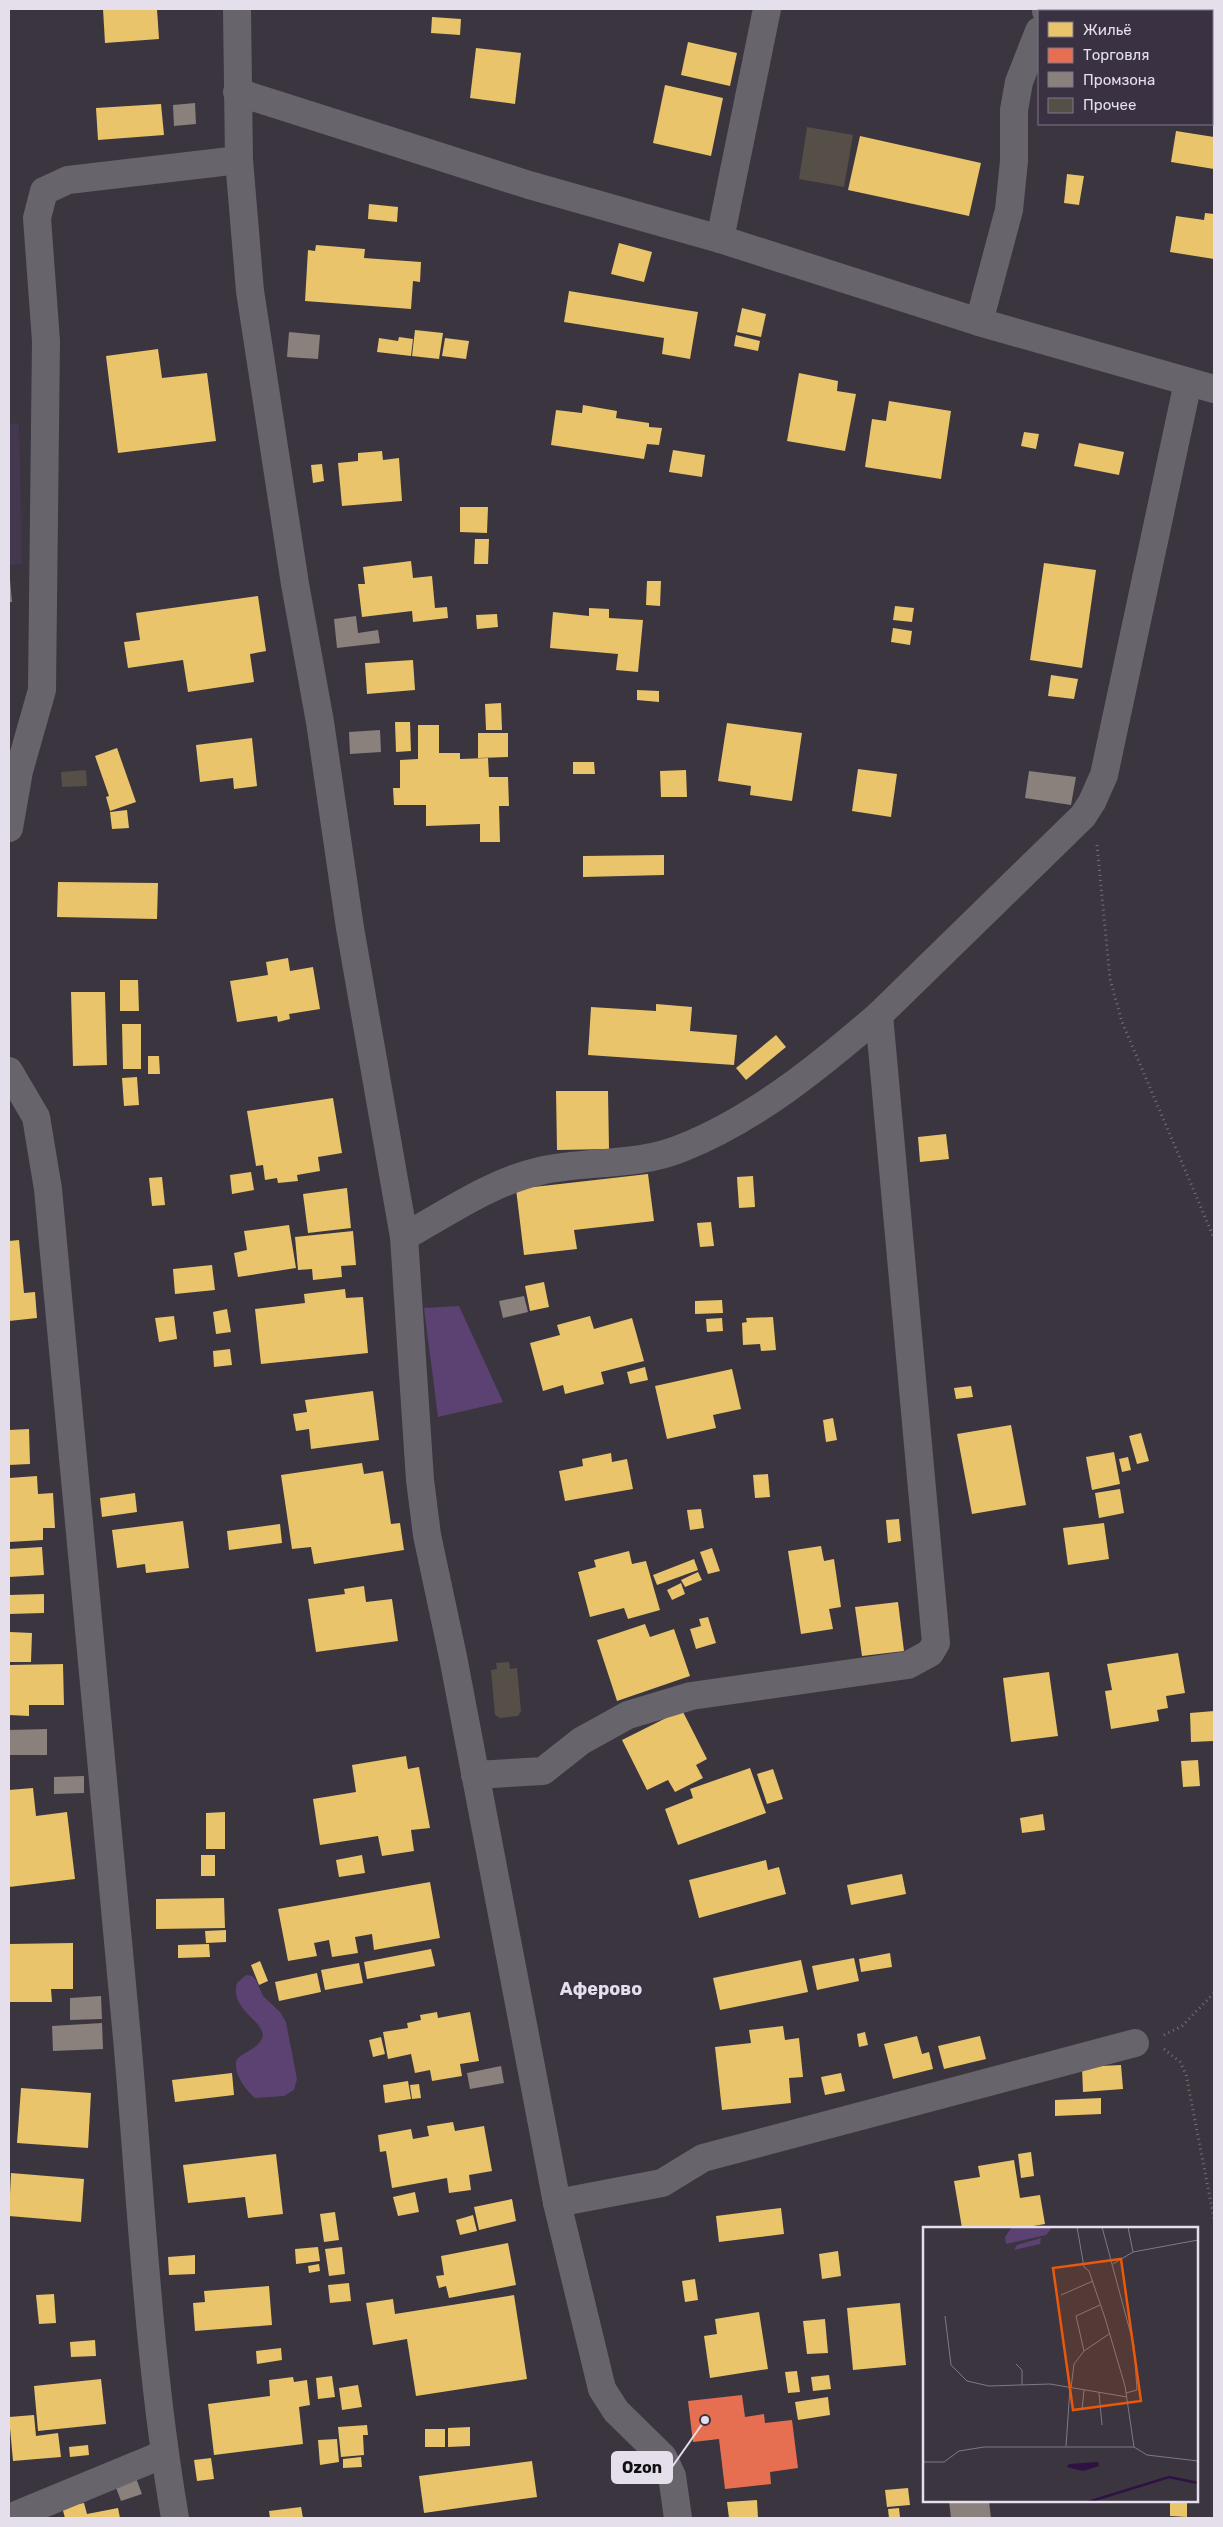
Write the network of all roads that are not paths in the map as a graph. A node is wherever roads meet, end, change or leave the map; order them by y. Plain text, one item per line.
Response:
1 (237, 9) edge
2 (767, 9) edge
3 (1038, 34) edge
4 (237, 92) junction
5 (239, 160) junction
6 (720, 240) junction
7 (979, 322) junction
8 (1188, 382) junction
9 (1214, 389) edge
10 (9, 828) edge
11 (879, 1015) junction
12 (9, 1070) edge
13 (404, 1237) junction
14 (475, 1775) junction
15 (1139, 2042) road end
16 (557, 2202) junction
17 (164, 2454) junction
18 (9, 2518) edge
19 (176, 2518) edge
20 (678, 2518) edge

1 - 4 street
2 - 6 street
3 - 7 street
4 - 5 street
4 - 6 street
5 - 10 street
5 - 13 street
6 - 7 street
7 - 8 street
8 - 9 street
8 - 11 street
11 - 13 street
11 - 14 street
12 - 17 street
13 - 14 street
14 - 16 street
15 - 16 street
16 - 20 street
17 - 18 street
17 - 19 street

